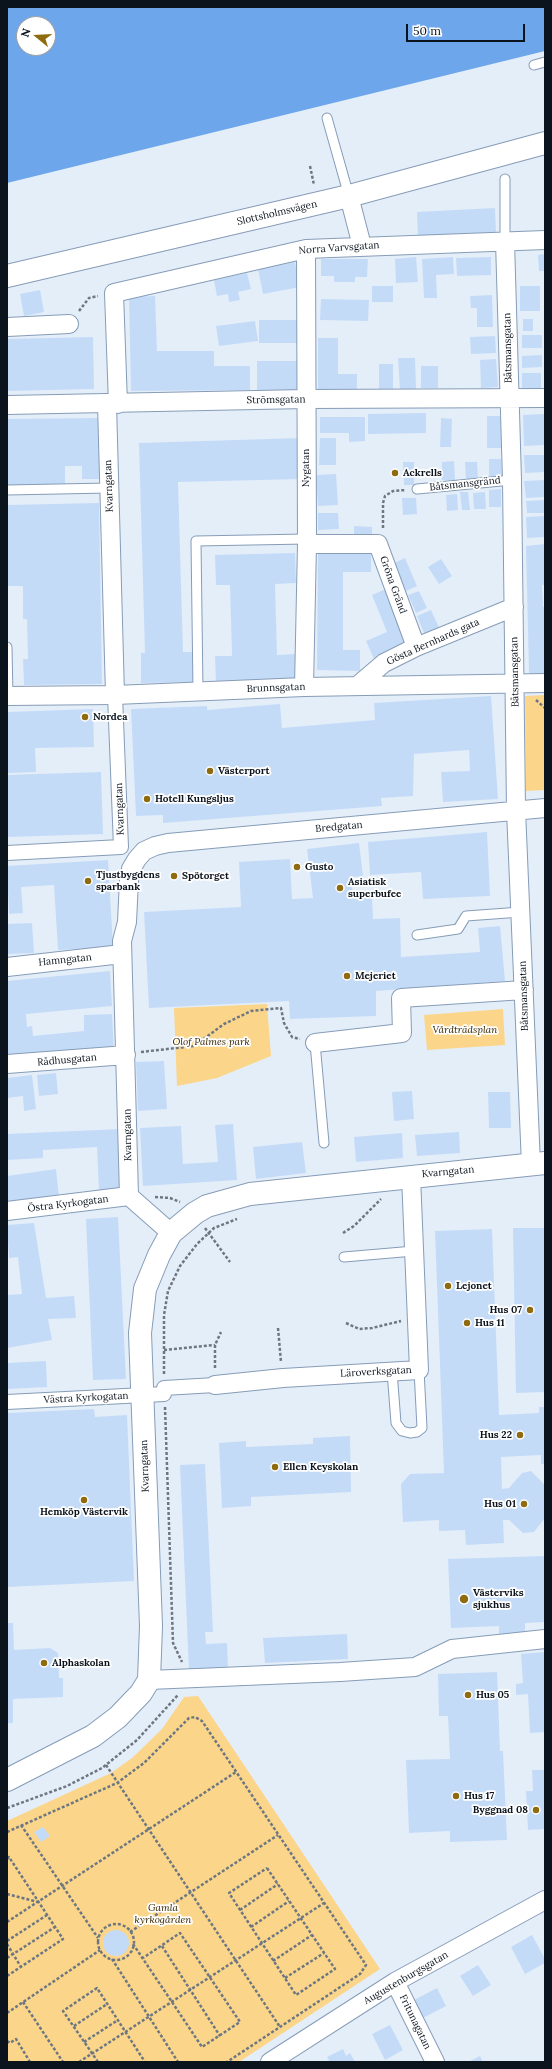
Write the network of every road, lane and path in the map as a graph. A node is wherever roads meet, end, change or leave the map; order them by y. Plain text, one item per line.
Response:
1 (545, 62) edge
2 (534, 65) dead end
3 (327, 118) dead end
4 (545, 143) edge
5 (506, 179) dead end
6 (349, 196) junction
7 (545, 240) edge
8 (505, 241) junction
9 (362, 246) junction
10 (306, 249) junction
11 (7, 276) edge
12 (114, 293) junction
13 (69, 324) joint
14 (7, 327) edge
15 (509, 398) junction
16 (545, 398) edge
17 (306, 399) junction
18 (112, 404) junction
19 (7, 405) edge
20 (512, 480) junction
21 (110, 488) junction
22 (417, 489) joint
23 (7, 490) edge
24 (306, 542) junction
25 (378, 544) junction
26 (514, 607) junction
27 (416, 647) junction
28 (7, 648) edge
29 (516, 683) junction
30 (545, 683) edge
31 (357, 686) junction
32 (304, 687) junction
33 (198, 691) junction
34 (115, 695) junction
35 (7, 696) edge
36 (545, 808) edge
37 (516, 810) junction
38 (121, 848) junction
39 (7, 853) edge
40 (137, 859) junction
41 (521, 912) junction
42 (417, 935) dead end
43 (122, 954) junction
44 (7, 967) edge
45 (524, 990) junction
46 (314, 1043) junction
47 (126, 1055) junction
48 (7, 1064) edge
49 (324, 1143) dead end
50 (538, 1164) edge
51 (411, 1186) junction
52 (381, 1189) junction
53 (129, 1196) junction
54 (374, 1201) dead end
55 (7, 1211) edge
56 (244, 1217) dead end
57 (209, 1233) junction
58 (343, 1233) dead end
59 (171, 1234) junction
60 (414, 1251) junction
61 (344, 1257) dead end
62 (230, 1262) dead end
63 (417, 1316) junction
64 (346, 1324) dead end
65 (278, 1328) dead end
66 (221, 1332) dead end
67 (215, 1345) junction
68 (164, 1350) junction
69 (280, 1354) dead end
70 (419, 1370) junction
71 (392, 1371) junction
72 (215, 1385) junction
73 (164, 1391) junction
74 (142, 1395) junction
75 (7, 1402) edge
76 (545, 1639) edge
77 (184, 1678) junction
78 (149, 1680) junction
79 (106, 1766) junction
80 (236, 1772) junction
81 (7, 1780) edge
82 (117, 1783) junction
83 (7, 1808) edge
84 (22, 1825) junction
85 (148, 1829) junction
86 (7, 1832) edge
87 (278, 1835) junction
88 (7, 1859) edge
89 (278, 1884) junction
90 (62, 1885) junction
91 (190, 1892) junction
92 (7, 1894) edge
93 (289, 1900) junction
94 (545, 1900) edge
95 (38, 1902) junction
96 (324, 1902) junction
97 (240, 1910) junction
98 (47, 1915) junction
99 (300, 1918) junction
100 (7, 1922) edge
101 (55, 1927) junction
102 (251, 1927) junction
103 (130, 1932) junction
104 (312, 1935) junction
105 (98, 1938) junction
106 (7, 1941) edge
107 (262, 1943) junction
108 (7, 1944) edge
109 (133, 1944) junction
110 (162, 1946) junction
111 (100, 1950) junction
112 (324, 1953) junction
113 (13, 1954) junction
114 (7, 1958) edge
115 (142, 1958) junction
116 (112, 1959) junction
117 (236, 1961) junction
118 (274, 1961) junction
119 (21, 1967) junction
120 (7, 1976) edge
121 (209, 1978) junction
122 (285, 1978) junction
123 (395, 1982) junction
124 (190, 1990) junction
125 (23, 2002) junction
126 (172, 2002) junction
127 (107, 2004) junction
128 (7, 2013) edge
129 (149, 2017) junction
130 (118, 2020) junction
131 (74, 2026) junction
132 (280, 2027) junction
133 (126, 2032) junction
134 (220, 2036) junction
135 (7, 2041) edge
136 (84, 2042) junction
137 (92, 2054) junction
138 (30, 2062) edge
139 (63, 2062) edge
140 (79, 2062) edge
141 (98, 2062) edge
142 (145, 2062) edge
143 (178, 2062) edge
144 (227, 2062) edge
145 (270, 2062) edge
146 (435, 2062) edge

1 - 2 lane
3 - 6 lane
4 - 6 street, Slottsholmsvägen
5 - 8 lane, Båtsmansgatan
6 - 9 street
6 - 11 street, Slottsholmsvägen
7 - 8 street, Norra Varvsgatan
8 - 9 street, Norra Varvsgatan
8 - 15 street, Båtsmansgatan
9 - 10 street, Norra Varvsgatan
10 - 12 street, Norra Varvsgatan
10 - 17 street, Nygatan
12 - 13 path
12 - 18 street, Kvarngatan
13 - 14 street
15 - 16 street, Strömsgatan
15 - 17 street, Strömsgatan
15 - 20 street, Båtsmansgatan
17 - 18 street, Strömsgatan
17 - 24 street, Nygatan
18 - 19 street, Strömsgatan
18 - 21 street, Kvarngatan
20 - 22 lane, Båtsmansgränd
20 - 26 street, Båtsmansgatan
21 - 23 lane
21 - 34 street, Kvarngatan
22 - 25 path
24 - 25 street, Gröna Gränd
24 - 32 street, Nygatan
24 - 33 lane
25 - 27 street, Gröna Gränd
26 - 27 street, Gösta Bernhards gata
26 - 29 street, Båtsmansgatan
27 - 31 street, Gösta Bernhards gata
28 - 35 lane
29 - 30 street, Brunnsgatan
29 - 31 street, Brunnsgatan
29 - 37 street, Båtsmansgatan
31 - 32 street, Brunnsgatan
32 - 33 street, Brunnsgatan
33 - 34 street, Brunnsgatan
34 - 35 street, Brunnsgatan
34 - 38 street, Kvarngatan
36 - 37 street, Bredgatan
37 - 40 street, Bredgatan
37 - 41 street, Båtsmansgatan
38 - 39 street
38 - 40 street, Kvarngatan
40 - 43 street, Kvarngatan
41 - 42 lane
41 - 45 street, Båtsmansgatan
43 - 44 street, Hamngatan
43 - 47 street, Kvarngatan
45 - 46 street
45 - 50 street, Båtsmansgatan
46 - 47 path
46 - 49 lane
47 - 48 street, Rådhusgatan
47 - 53 street, Kvarngatan
50 - 51 street, Kvarngatan
51 - 52 street, Kvarngatan
51 - 52 path
51 - 60 street, Läroverksgatan
52 - 54 path
52 - 58 path
52 - 59 street, Kvarngatan
53 - 55 street, Östra Kyrkogatan
53 - 59 street
56 - 57 path
57 - 62 path
57 - 68 path
59 - 74 street, Kvarngatan
60 - 61 lane
60 - 63 street, Läroverksgatan
63 - 64 path
63 - 70 street, Läroverksgatan
65 - 69 path
66 - 67 path
67 - 68 path
67 - 72 path
68 - 73 path
70 - 71 street, Läroverksgatan
70 - 71 lane
71 - 72 street, Läroverksgatan
72 - 73 street, Läroverksgatan
73 - 74 street, Västra Kyrkogatan
73 - 77 path
74 - 75 street, Västra Kyrkogatan
74 - 78 street, Kvarngatan
76 - 77 street
77 - 78 street
77 - 79 path
78 - 81 street
79 - 82 path
79 - 83 path
80 - 82 path
80 - 85 path
80 - 87 path
82 - 84 path
82 - 85 path
84 - 86 path
84 - 90 path
85 - 90 path
85 - 91 path
87 - 91 path
87 - 96 path
88 - 95 path
89 - 93 path
89 - 97 path
89 - 97 path
90 - 95 path
90 - 105 path
91 - 103 path
91 - 117 path
92 - 95 path
93 - 99 path
93 - 102 path
94 - 123 street, Augustenburgsgatan
95 - 98 path
95 - 100 path
96 - 99 path
96 - 132 path
97 - 102 path
98 - 101 path
98 - 106 path
99 - 104 path
99 - 107 path
101 - 113 path
101 - 119 path
102 - 107 path
103 - 105 path
103 - 109 path
104 - 112 path
104 - 118 path
105 - 111 path
107 - 117 path
107 - 118 path
108 - 113 path
109 - 115 path
109 - 116 path
110 - 115 path
110 - 121 path
110 - 124 path
111 - 116 path
111 - 125 path
112 - 122 path
112 - 122 path
113 - 114 path
113 - 119 path
115 - 126 path
116 - 129 path
117 - 121 path
117 - 132 path
118 - 122 path
119 - 120 path
121 - 124 path
121 - 134 path
123 - 145 street, Augustenburgsgatan
123 - 146 street, Fritunagatan
124 - 126 path
124 - 134 path
125 - 128 path
125 - 139 path
126 - 129 path
126 - 134 path
127 - 130 path
127 - 131 path
127 - 131 path
129 - 133 path
129 - 143 path
130 - 133 path
130 - 136 path
131 - 136 path
132 - 144 path
133 - 137 path
133 - 142 path
135 - 138 path
136 - 137 path
137 - 140 path
137 - 141 path

